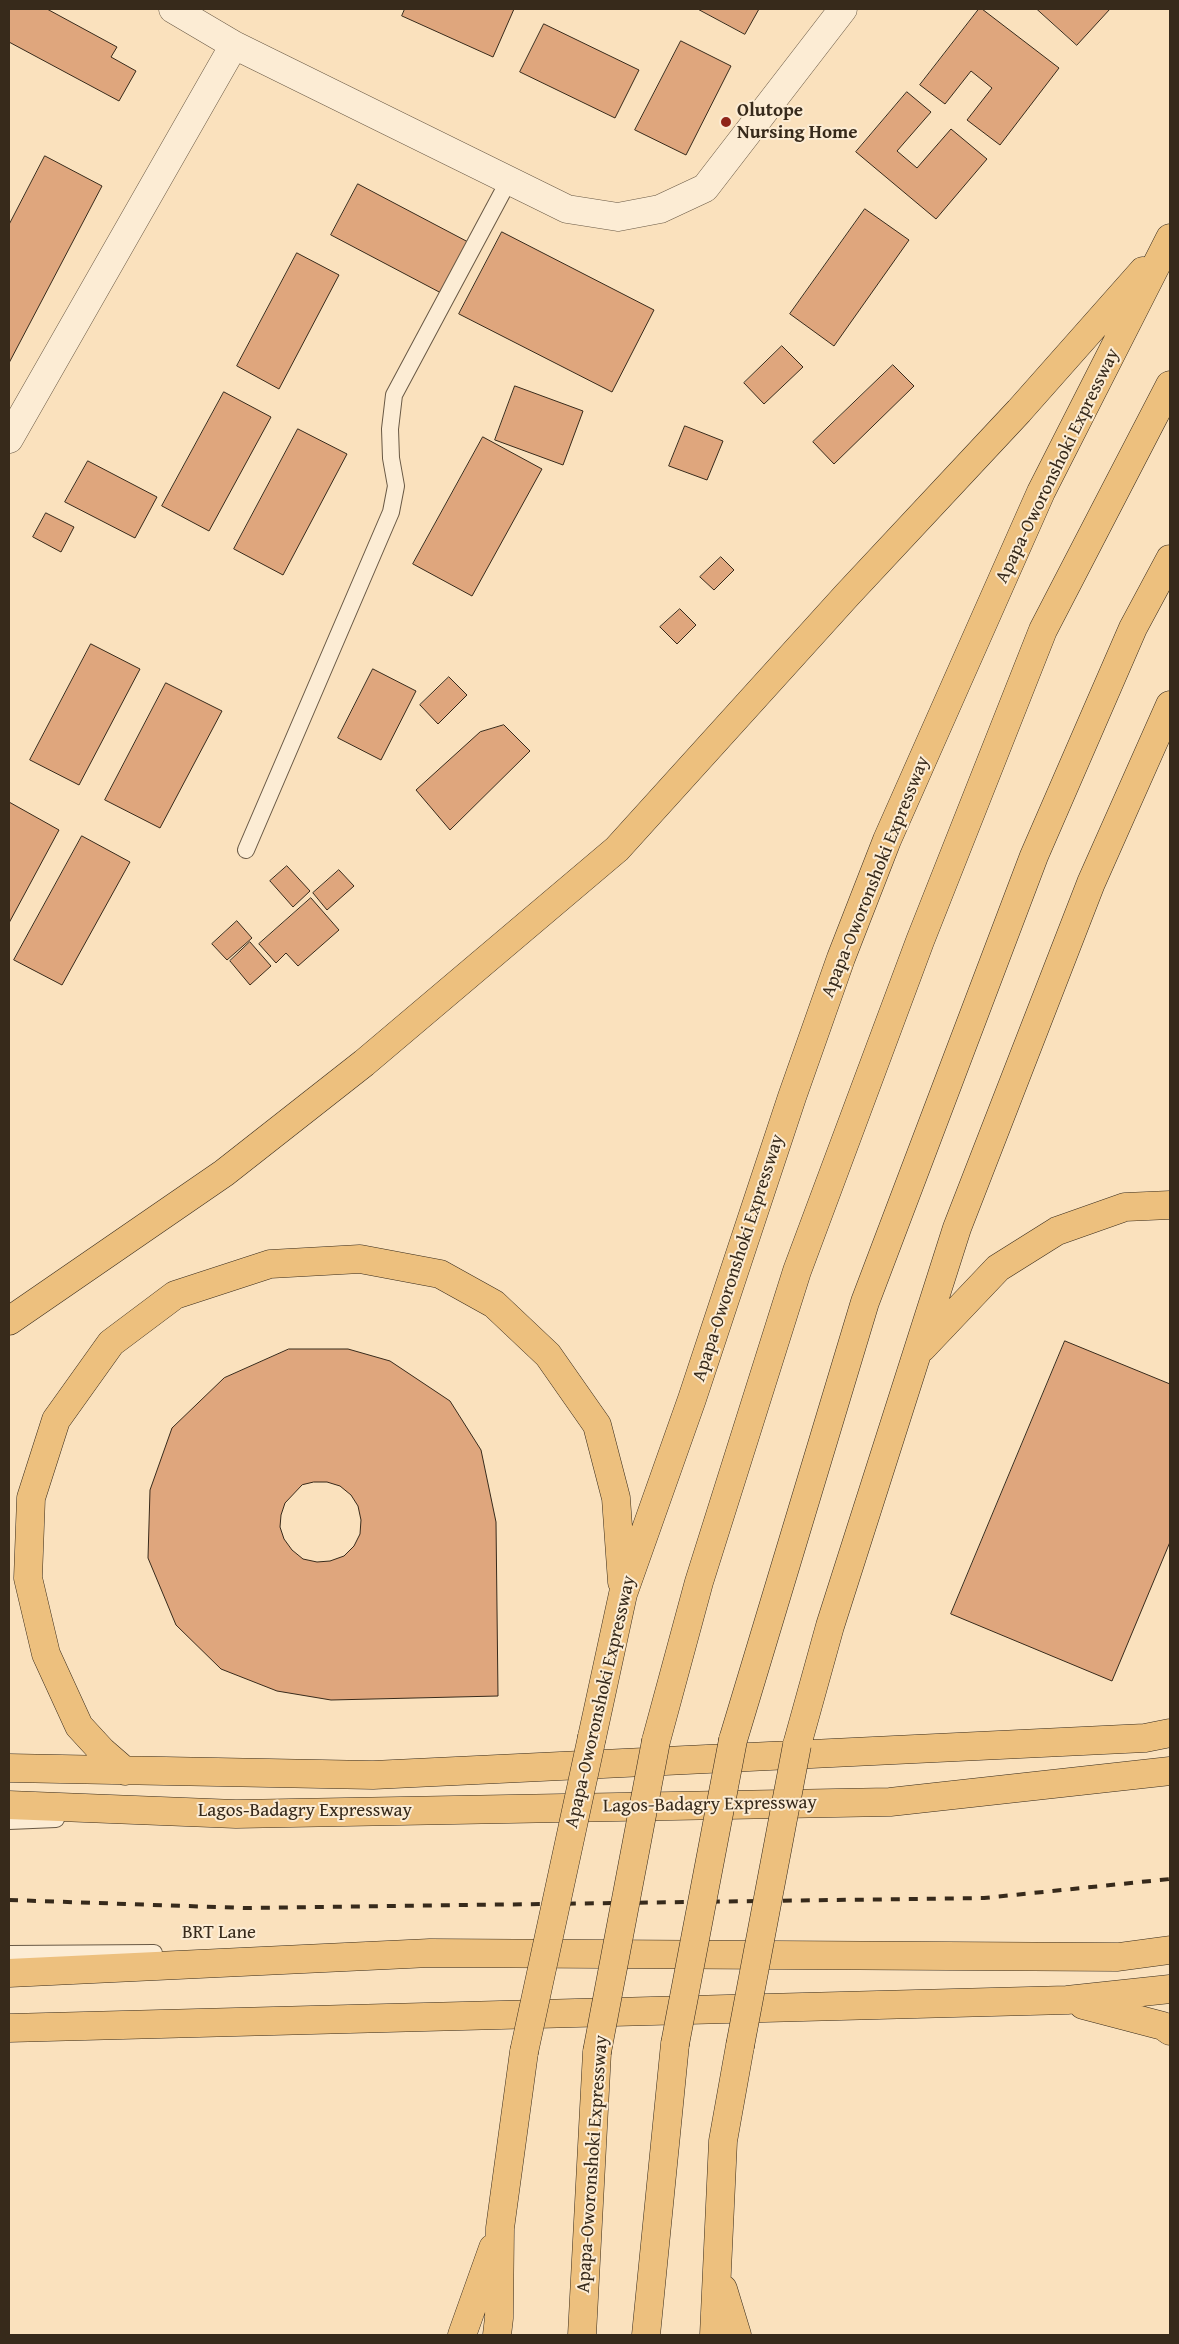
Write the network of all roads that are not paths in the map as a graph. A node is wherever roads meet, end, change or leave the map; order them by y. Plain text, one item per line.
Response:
1 (173, 9) edge
2 (843, 9) edge
3 (234, 45) junction
4 (510, 180) junction
5 (1168, 241) edge
6 (1170, 385) edge
7 (9, 439) edge
8 (1170, 559) edge
9 (1170, 705) edge
10 (246, 850) dead end
11 (1170, 1205) edge
12 (9, 1321) edge
13 (918, 1353) junction
14 (623, 1594) junction
15 (1170, 1734) edge
16 (9, 1768) edge
17 (125, 1770) junction
18 (1170, 1771) edge
19 (9, 1805) edge
20 (236, 1814) junction
21 (9, 1820) edge
22 (1170, 1950) edge
23 (430, 1952) junction
24 (9, 1954) edge
25 (9, 1973) edge
26 (1170, 1988) edge
27 (1067, 2000) junction
28 (78, 2025) junction
29 (9, 2028) edge
30 (1170, 2031) edge
31 (9, 2041) edge
32 (500, 2228) junction
33 (715, 2265) junction
34 (462, 2335) edge
35 (497, 2335) edge
36 (582, 2335) edge
37 (646, 2335) edge
38 (714, 2335) edge
39 (737, 2335) edge

1 - 3 street
2 - 4 street
3 - 4 street
3 - 7 street
4 - 10 lane
5 - 12 main road
5 - 14 main road, Apapa-Oworonshoki Expressway
6 - 36 main road, Apapa-Oworonshoki Expressway, bridge
8 - 37 main road, bridge
9 - 13 main road
11 - 13 main road
13 - 33 main road, bridge
14 - 17 main road
14 - 32 main road, Apapa-Oworonshoki Expressway, bridge
15 - 17 main road, Lagos-Badagry Expressway
16 - 17 main road, Lagos-Badagry Expressway
18 - 20 main road, Lagos-Badagry Expressway
19 - 20 main road, Lagos-Badagry Expressway
20 - 21 lane
22 - 23 main road
23 - 24 lane, BRT Lane
23 - 25 main road
26 - 27 main road
27 - 28 main road
27 - 30 main road
28 - 29 main road
28 - 31 main road
32 - 34 main road
32 - 35 main road, Apapa-Oworonshoki Expressway
33 - 38 main road
33 - 39 main road

